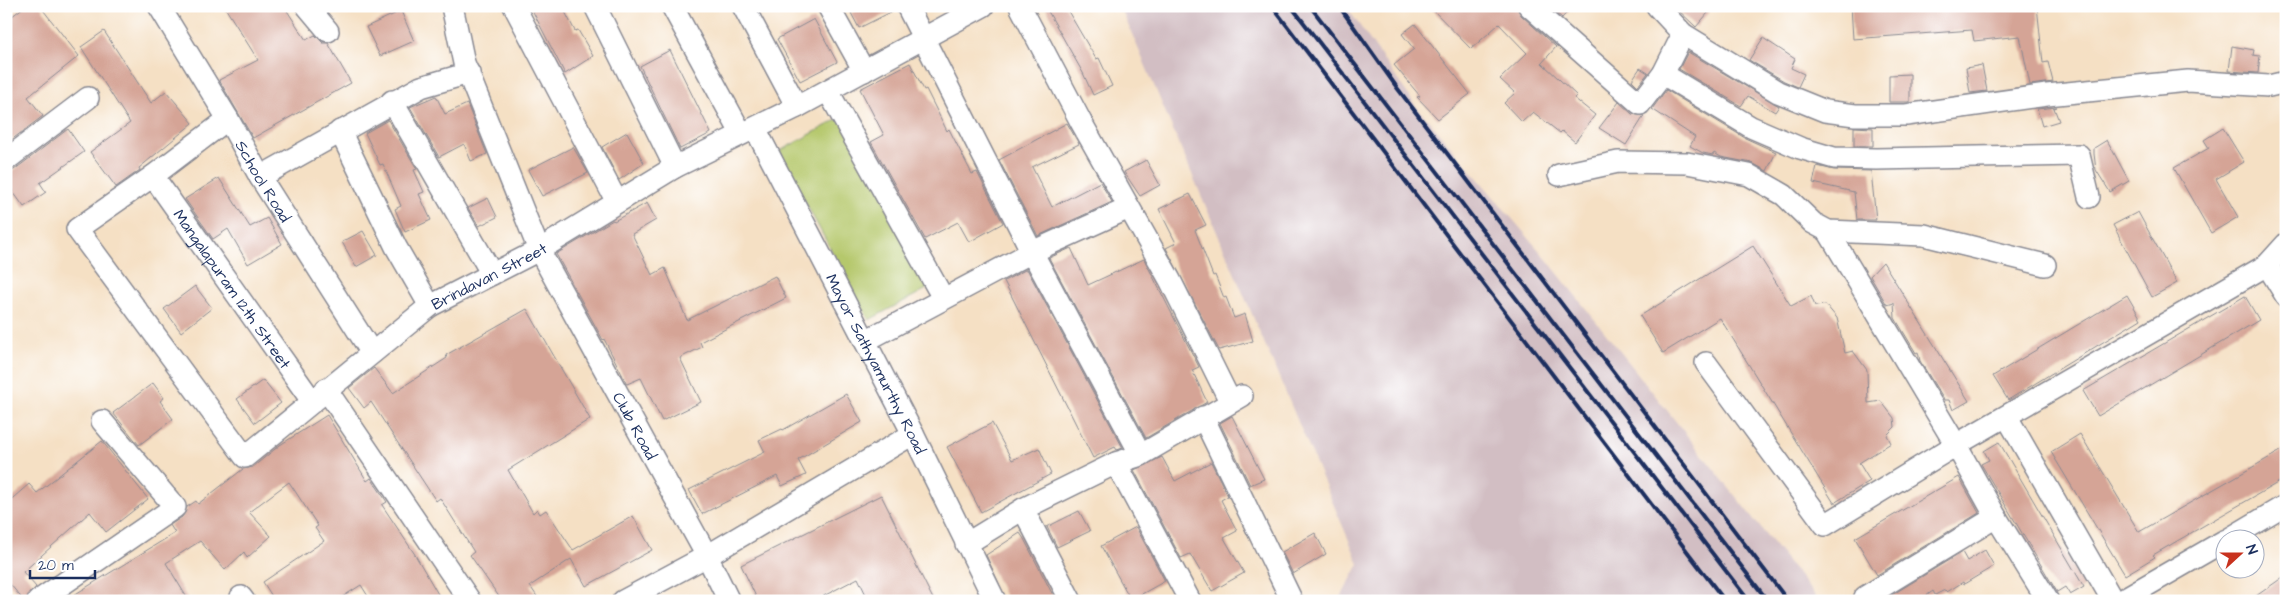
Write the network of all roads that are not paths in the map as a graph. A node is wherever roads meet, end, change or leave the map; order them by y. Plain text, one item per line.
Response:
1 (159, 6) edge
2 (307, 6) edge
3 (452, 6) edge
4 (514, 6) edge
5 (595, 6) edge
6 (672, 6) edge
7 (743, 6) edge
8 (828, 6) edge
9 (906, 6) edge
10 (1020, 6) edge
11 (1529, 6) edge
12 (1657, 6) edge
13 (978, 8) edge
14 (328, 31) dead end
15 (1683, 34) junction
16 (925, 39) junction
17 (864, 71) junction
18 (469, 73) junction
19 (1664, 74) junction
20 (2286, 82) edge
21 (828, 91) junction
22 (88, 98) dead end
23 (392, 101) junction
24 (797, 107) junction
25 (228, 119) junction
26 (340, 131) junction
27 (748, 131) junction
28 (6, 160) edge
29 (674, 168) junction
30 (1559, 175) dead end
31 (152, 176) junction
32 (260, 176) junction
33 (2089, 197) dead end
34 (617, 202) junction
35 (1129, 208) junction
36 (1828, 231) junction
37 (2286, 244) edge
38 (539, 250) junction
39 (1032, 252) junction
40 (2045, 265) dead end
41 (2267, 265) junction
42 (492, 274) junction
43 (2286, 296) edge
44 (943, 298) junction
45 (430, 306) junction
46 (865, 341) junction
47 (372, 353) junction
48 (1706, 363) dead end
49 (319, 395) junction
50 (1203, 417) junction
51 (2007, 417) junction
52 (102, 421) dead end
53 (913, 434) junction
54 (1956, 445) junction
55 (1141, 455) junction
56 (1116, 463) junction
57 (2286, 506) edge
58 (1023, 509) junction
59 (1996, 517) junction
60 (2244, 530) edge
61 (966, 544) junction
62 (2214, 547) edge
63 (707, 556) junction
64 (1865, 597) dead end
65 (38, 601) edge
66 (470, 601) edge
67 (623, 601) edge
68 (729, 601) edge
69 (995, 601) edge
70 (1071, 601) edge
71 (1190, 601) edge
72 (1292, 601) edge
73 (2048, 601) edge
74 (2114, 601) edge
75 (2120, 601) edge

1 - 25 street, School Road
2 - 14 street
3 - 18 street, Club Road
4 - 34 street
5 - 29 street
6 - 27 street, Mayor Sathyamurthy Road
7 - 24 street
8 - 17 street
9 - 16 street
10 - 35 street
11 - 19 street
12 - 15 street
13 - 16 street, Brindavan Street
15 - 19 street
15 - 20 street
16 - 17 street, Brindavan Street
16 - 39 street
17 - 21 street, Brindavan Street
18 - 23 street
18 - 38 street, Club Road
19 - 33 street
21 - 24 street, Brindavan Street
21 - 44 street
22 - 28 street
23 - 26 street
23 - 42 street
24 - 27 street, Brindavan Street
25 - 31 street
25 - 32 street, School Road
26 - 32 street
26 - 45 street
27 - 29 street, Brindavan Street
27 - 46 street, Mayor Sathyamurthy Road
29 - 34 street, Brindavan Street
30 - 36 street
31 - 49 street, Mangalapuram 12th Street
31 - 49 street, Brindavan Street
32 - 47 street, School Road
34 - 38 street, Brindavan Street
35 - 39 street
35 - 50 street
36 - 40 street
36 - 54 street
37 - 41 street
38 - 42 street, Brindavan Street
38 - 63 street, Club Road
39 - 44 street
39 - 55 street
41 - 43 street
41 - 51 street
42 - 45 street, Brindavan Street
44 - 46 street
45 - 47 street, Brindavan Street
46 - 53 street, Mayor Sathyamurthy Road
47 - 49 street, Brindavan Street
48 - 54 street
49 - 66 street, Mangalapuram 12th Street
50 - 55 street
50 - 72 street
51 - 54 street
51 - 74 street
52 - 65 street
53 - 61 street, Mayor Sathyamurthy Road
53 - 63 street
54 - 59 street
55 - 56 street
56 - 58 street
56 - 71 street
57 - 60 street
58 - 61 street
58 - 70 street
59 - 64 street
59 - 73 street
61 - 69 street, Mayor Sathyamurthy Road
62 - 75 street
63 - 67 street
63 - 68 street, Club Road

